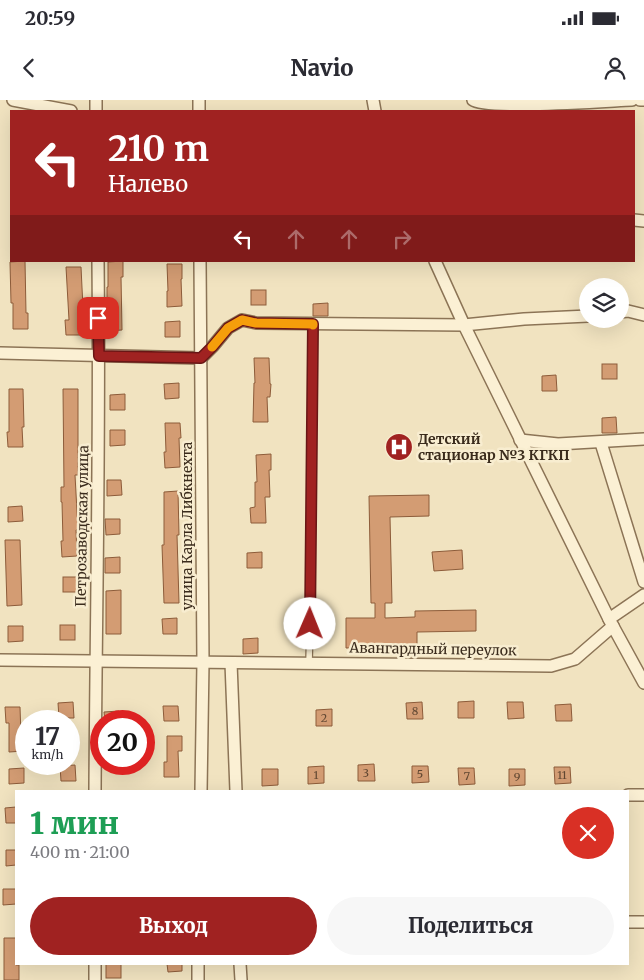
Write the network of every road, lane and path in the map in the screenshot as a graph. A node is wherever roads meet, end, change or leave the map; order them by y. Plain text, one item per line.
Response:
1 (13, 100) edge
2 (473, 100) edge
3 (632, 100) edge
4 (640, 100) edge
5 (644, 100) edge
6 (66, 110) edge
7 (98, 262) edge
8 (200, 262) edge
9 (435, 262) edge
10 (629, 310) edge
11 (644, 315) edge
12 (579, 316) edge
13 (313, 324) junction
14 (464, 325) junction
15 (0, 353) edge
16 (99, 356) junction
17 (201, 358) junction
18 (644, 439) edge
19 (520, 440) junction
20 (601, 443) junction
21 (644, 582) edge
22 (644, 595) edge
23 (611, 623) junction
24 (0, 660) edge
25 (96, 662) junction
26 (203, 662) junction
27 (231, 663) junction
28 (309, 663) junction
29 (644, 683) edge
30 (95, 790) edge
31 (201, 790) edge
32 (236, 790) edge
33 (644, 795) edge
34 (629, 796) edge
35 (629, 922) edge
36 (644, 922) edge
37 (95, 965) edge
38 (198, 965) edge
39 (240, 965) edge
40 (95, 980) edge
41 (198, 980) edge
42 (241, 980) edge

1 - 6 street
2 - 3 street
4 - 5 street
7 - 16 street, Петрозаводская улица
8 - 17 street, улица Карла Либкнехта
9 - 14 street
10 - 11 street
12 - 14 street
13 - 14 street
13 - 17 street
13 - 28 lane
14 - 19 street
15 - 16 street
16 - 17 street
16 - 25 street, Петрозаводская улица
17 - 26 street, улица Карла Либкнехта
18 - 20 street
19 - 20 street
19 - 23 street
20 - 21 street
22 - 23 street, Авангардный переулок
23 - 28 street, Авангардный переулок
23 - 29 street
24 - 25 street, Авангардный переулок
25 - 26 street, Авангардный переулок
25 - 30 street, Петрозаводская улица
26 - 27 street, Авангардный переулок
26 - 31 street, улица Карла Либкнехта
27 - 28 street, Авангардный переулок
27 - 32 street
33 - 34 street
35 - 36 street
37 - 40 street
38 - 41 street
39 - 42 street

